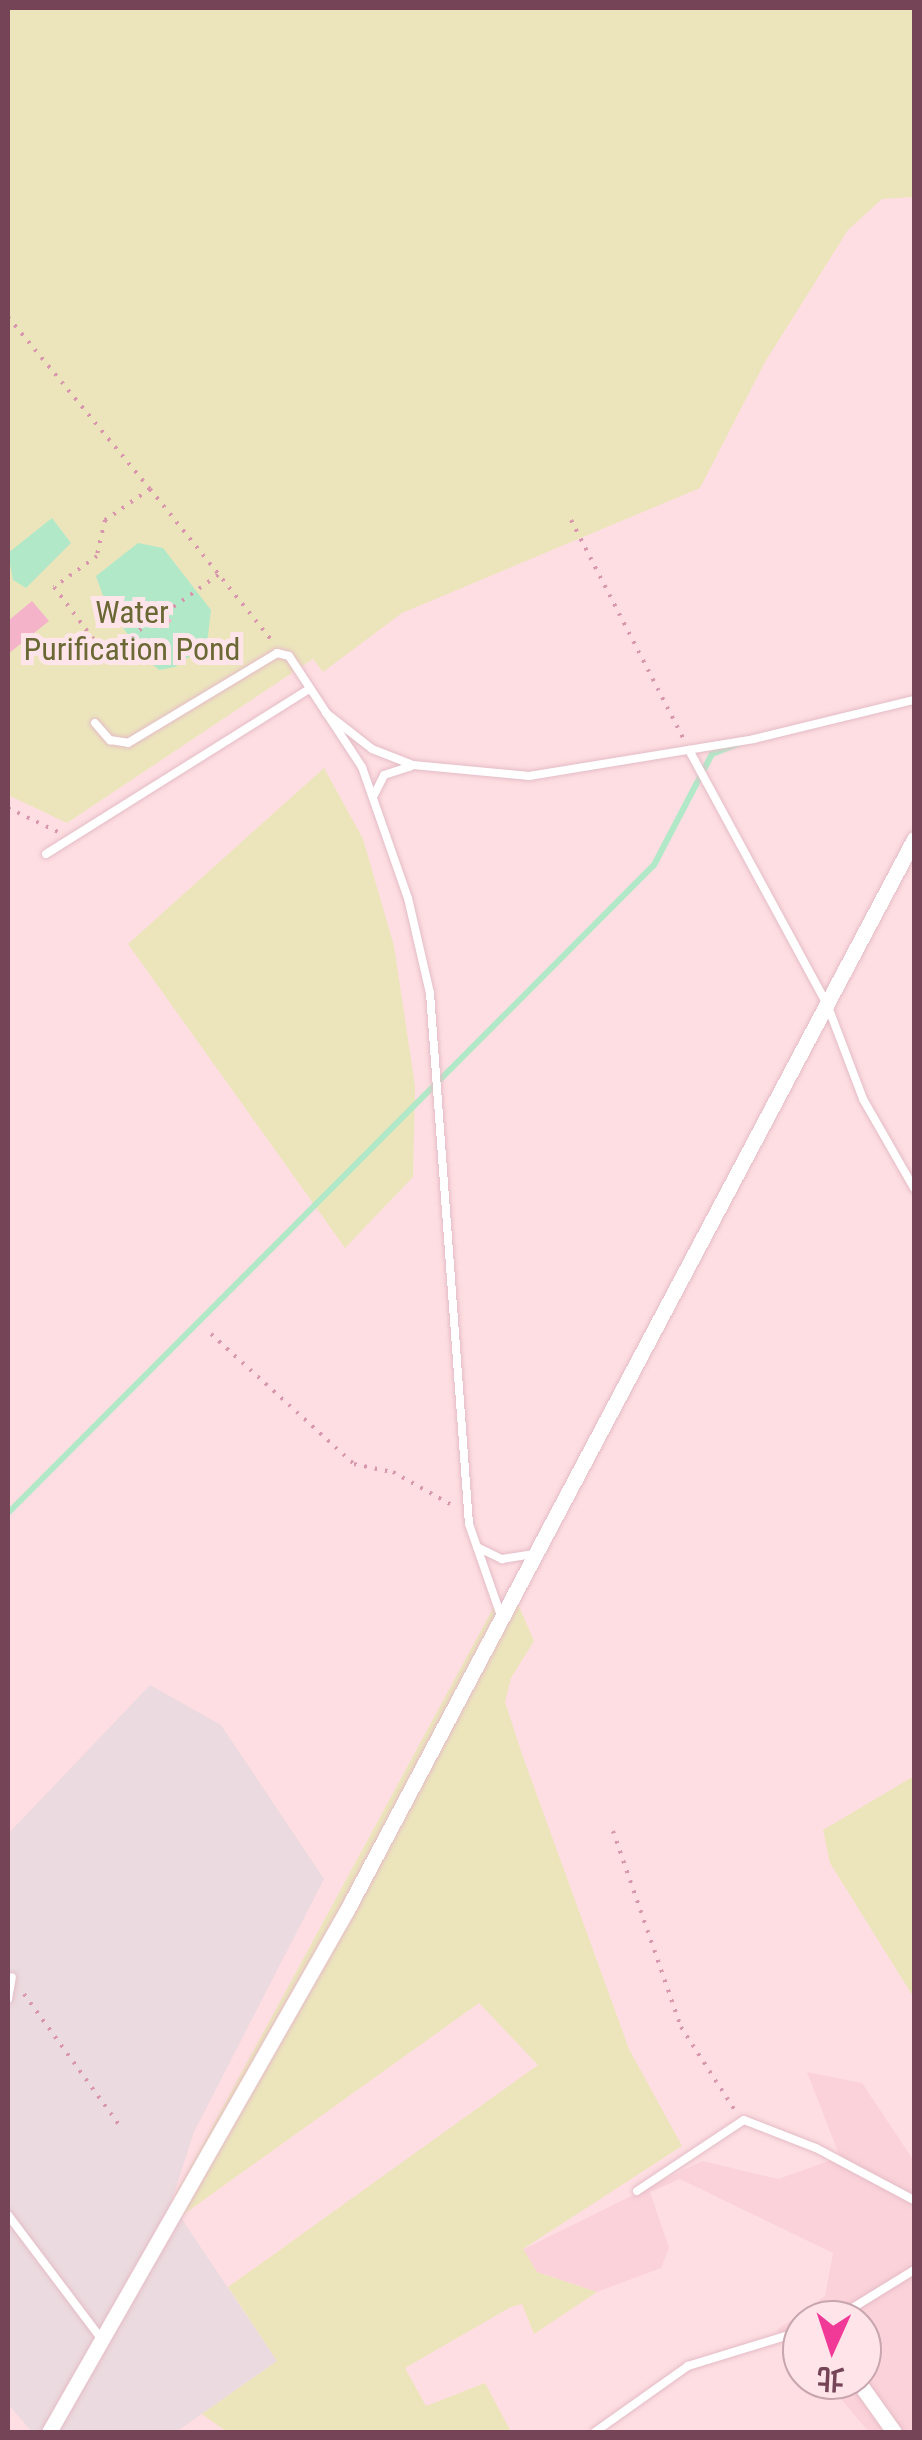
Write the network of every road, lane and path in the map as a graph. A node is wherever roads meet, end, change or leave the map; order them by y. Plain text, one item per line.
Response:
1 (8, 316) edge
2 (150, 489) junction
3 (571, 520) dead end
4 (222, 572) junction
5 (165, 613) dead end
6 (153, 620) dead end
7 (277, 653) junction
8 (309, 689) junction
9 (914, 700) edge
10 (318, 707) junction
11 (95, 722) dead end
12 (689, 750) junction
13 (413, 765) junction
14 (374, 799) junction
15 (8, 808) edge
16 (66, 836) junction
17 (914, 839) edge
18 (46, 854) dead end
19 (827, 1004) junction
20 (914, 1188) edge
21 (211, 1334) dead end
22 (468, 1510) junction
23 (476, 1546) junction
24 (537, 1552) junction
25 (503, 1620) junction
26 (613, 1831) dead end
27 (12, 1977) joint
28 (8, 1998) edge
29 (744, 2120) junction
30 (120, 2126) dead end
31 (637, 2191) dead end
32 (914, 2200) edge
33 (8, 2215) edge
34 (914, 2270) edge
35 (865, 2300) edge
36 (100, 2337) junction
37 (782, 2337) edge
38 (871, 2400) edge
39 (49, 2432) edge
40 (596, 2432) edge
41 (894, 2432) edge

1 - 2 path
2 - 4 path
2 - 6 path
3 - 12 path
4 - 5 path
4 - 7 path
7 - 8 lane
7 - 11 lane
8 - 10 lane
8 - 16 lane
9 - 12 lane
10 - 13 lane
10 - 14 lane
12 - 13 lane
12 - 19 lane
13 - 14 lane
14 - 22 lane
15 - 16 path
16 - 18 lane
17 - 19 street
19 - 20 lane
19 - 24 street
21 - 22 path
22 - 23 lane
23 - 24 lane
23 - 25 lane
24 - 25 street
25 - 36 street
26 - 29 path
27 - 28 lane
27 - 30 path
29 - 31 lane
29 - 32 lane
33 - 36 lane
34 - 35 lane
36 - 39 street
37 - 40 lane
38 - 41 street

